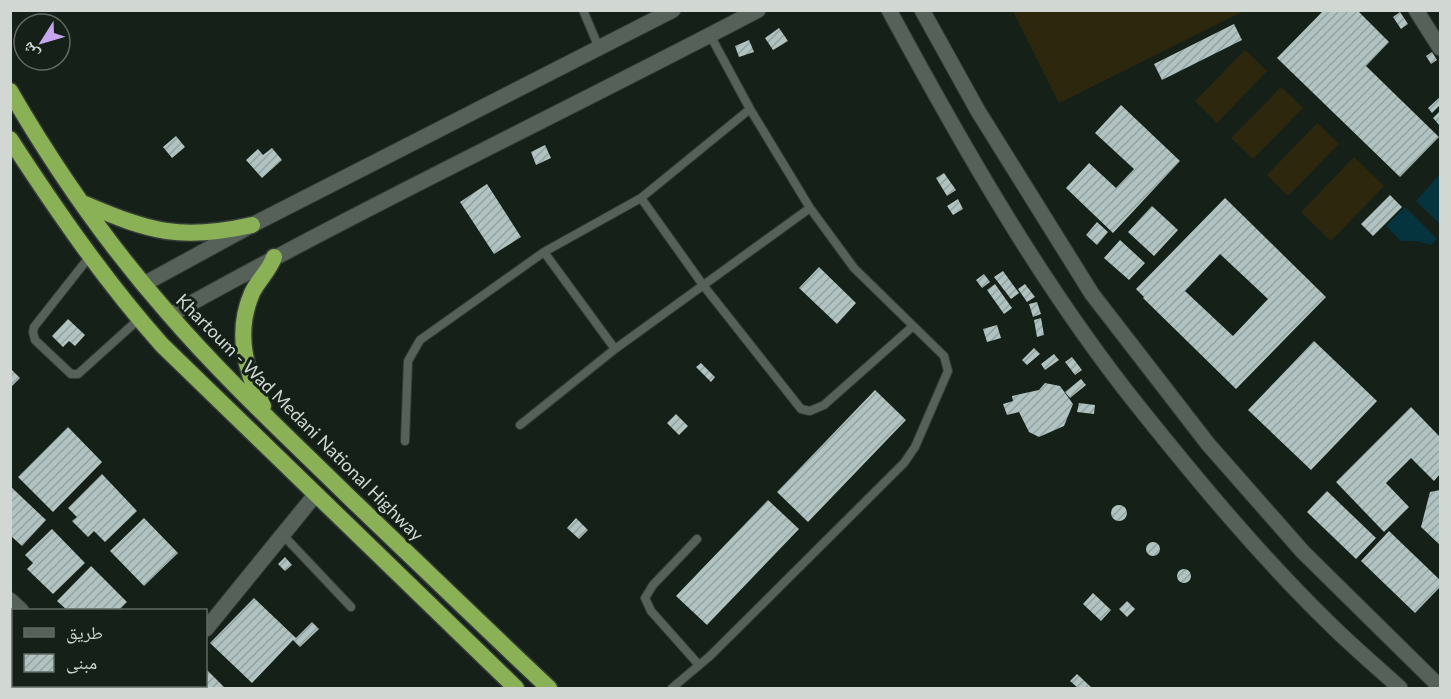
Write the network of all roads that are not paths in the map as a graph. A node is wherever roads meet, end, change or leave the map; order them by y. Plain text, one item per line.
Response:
1 (583, 10) edge
2 (673, 10) edge
3 (758, 10) edge
4 (889, 10) edge
5 (922, 10) edge
6 (1416, 10) edge
7 (932, 30) junction
8 (710, 35) junction
9 (906, 42) junction
10 (599, 48) junction
11 (1440, 48) edge
12 (10, 91) edge
13 (750, 109) junction
14 (10, 140) edge
15 (641, 198) junction
16 (84, 203) junction
17 (810, 208) junction
18 (252, 225) junction
19 (544, 252) junction
20 (90, 256) junction
21 (274, 257) junction
22 (144, 284) junction
23 (703, 285) junction
24 (170, 315) junction
25 (139, 319) junction
26 (912, 327) junction
27 (615, 349) junction
28 (268, 417) junction
29 (520, 425) dead end
30 (405, 441) dead end
31 (315, 495) junction
32 (282, 534) junction
33 (698, 538) dead end
34 (351, 607) dead end
35 (207, 627) edge
36 (699, 665) junction
37 (1440, 687) edge
38 (516, 688) edge
39 (549, 688) edge
40 (672, 688) edge
41 (1400, 688) edge

1 - 10 lane
2 - 10 street
3 - 8 street
4 - 9 street
5 - 7 street
6 - 11 street
7 - 9 street
7 - 37 street
8 - 13 lane
8 - 21 street
9 - 41 street
10 - 18 street
12 - 16 highway, Khartoum - Wad Medani National Highway
13 - 15 lane
13 - 17 lane
14 - 20 highway
15 - 19 lane
15 - 23 lane
16 - 18 highway
16 - 22 highway, Khartoum - Wad Medani National Highway
17 - 23 lane
17 - 26 lane
18 - 22 street
19 - 27 lane
19 - 30 lane
20 - 25 highway
20 - 25 lane
21 - 24 street
21 - 28 highway
22 - 24 highway, Khartoum - Wad Medani National Highway
23 - 26 lane
23 - 27 lane
24 - 28 highway, Khartoum - Wad Medani National Highway
25 - 31 highway
26 - 36 lane
27 - 29 lane
28 - 39 highway, Khartoum - Wad Medani National Highway
31 - 32 street
31 - 38 highway
32 - 34 lane
32 - 35 street
33 - 36 lane
36 - 40 lane

